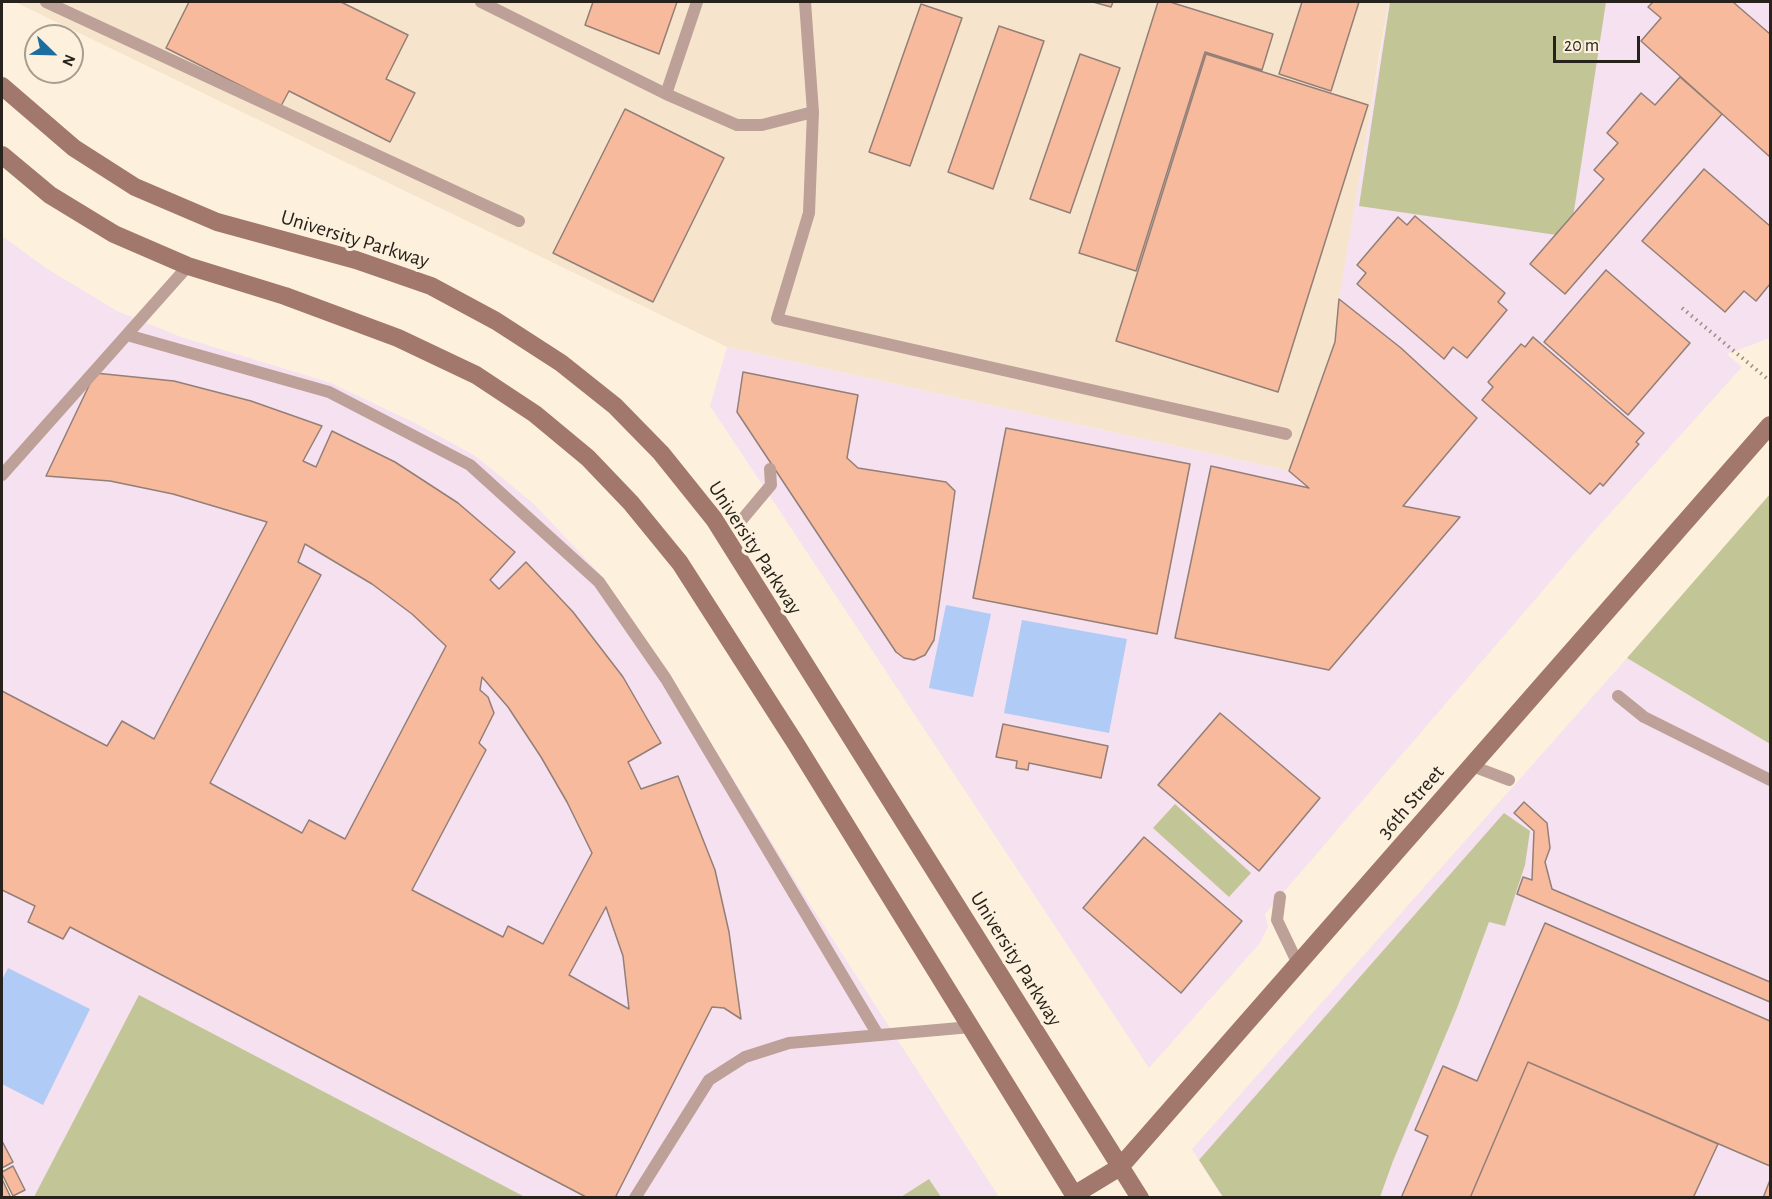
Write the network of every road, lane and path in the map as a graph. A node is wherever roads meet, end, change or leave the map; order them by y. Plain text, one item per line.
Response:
1 (46, 2) edge
2 (481, 2) edge
3 (697, 2) edge
4 (805, 2) edge
5 (2, 86) edge
6 (666, 94) junction
7 (813, 112) junction
8 (2, 155) edge
9 (519, 221) dead end
10 (188, 266) junction
11 (1682, 308) dead end
12 (128, 336) junction
13 (1770, 381) edge
14 (1770, 425) edge
15 (1286, 434) dead end
16 (770, 469) dead end
17 (2, 475) edge
18 (740, 522) dead end
19 (1618, 696) dead end
20 (1472, 766) junction
21 (1509, 780) dead end
22 (1770, 780) edge
23 (1280, 897) dead end
24 (1298, 964) junction
25 (971, 1027) junction
26 (878, 1035) junction
27 (1120, 1167) junction
28 (1075, 1196) edge
29 (635, 1197) edge
30 (1140, 1197) edge

1 - 9 lane
2 - 6 lane
3 - 6 lane
4 - 7 lane
5 - 27 main road, University Parkway
6 - 7 lane
7 - 15 lane
8 - 10 main road
10 - 12 lane
10 - 25 main road
11 - 13 path
12 - 17 lane
12 - 26 lane
14 - 20 main road, 36th Street
16 - 18 lane
19 - 22 lane
20 - 21 lane
20 - 24 main road, 36th Street
23 - 24 lane
24 - 27 main road, 36th Street
25 - 26 lane
25 - 28 main road
26 - 29 lane
27 - 28 main road, 36th Street
27 - 30 main road, University Parkway

